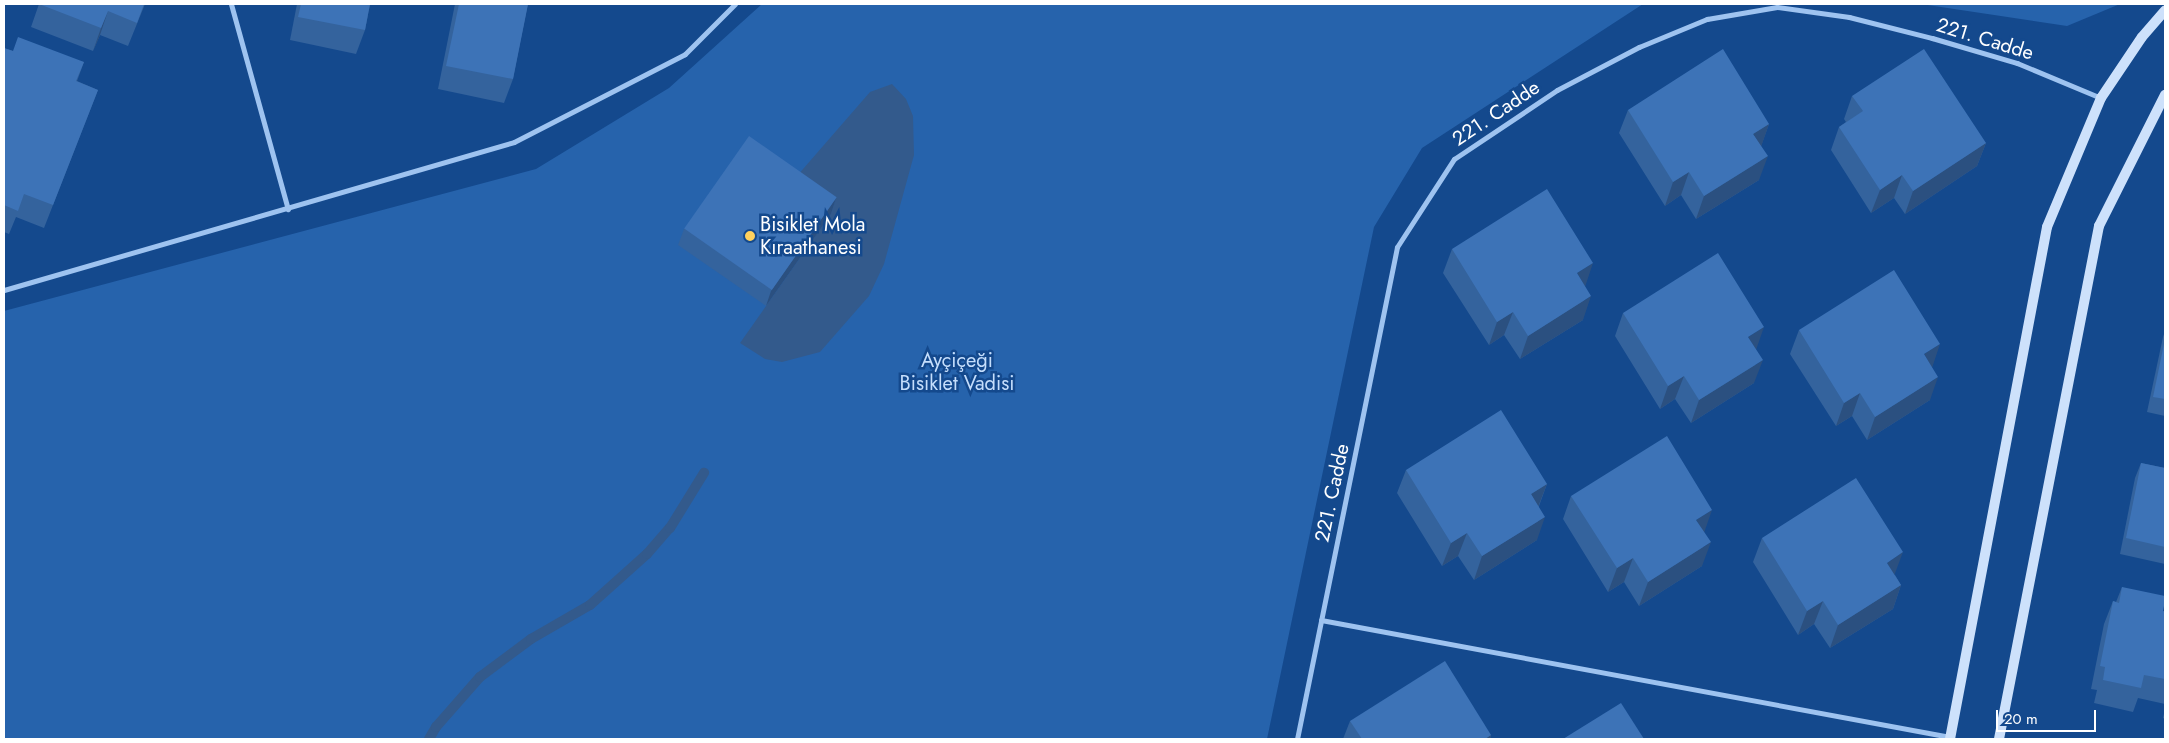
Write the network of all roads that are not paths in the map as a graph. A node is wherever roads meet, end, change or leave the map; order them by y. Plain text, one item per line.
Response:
1 (231, 4) edge
2 (735, 4) edge
3 (2165, 10) edge
4 (2165, 95) edge
5 (2101, 98) junction
6 (288, 209) junction
7 (4, 290) edge
8 (1321, 620) junction
9 (1951, 738) edge
10 (1297, 739) edge
11 (1999, 739) edge

1 - 6 street
2 - 6 street
3 - 5 street
4 - 11 street
5 - 8 street, 221. Cadde
5 - 9 street
6 - 7 street
8 - 9 street
8 - 10 street, 221. Cadde

